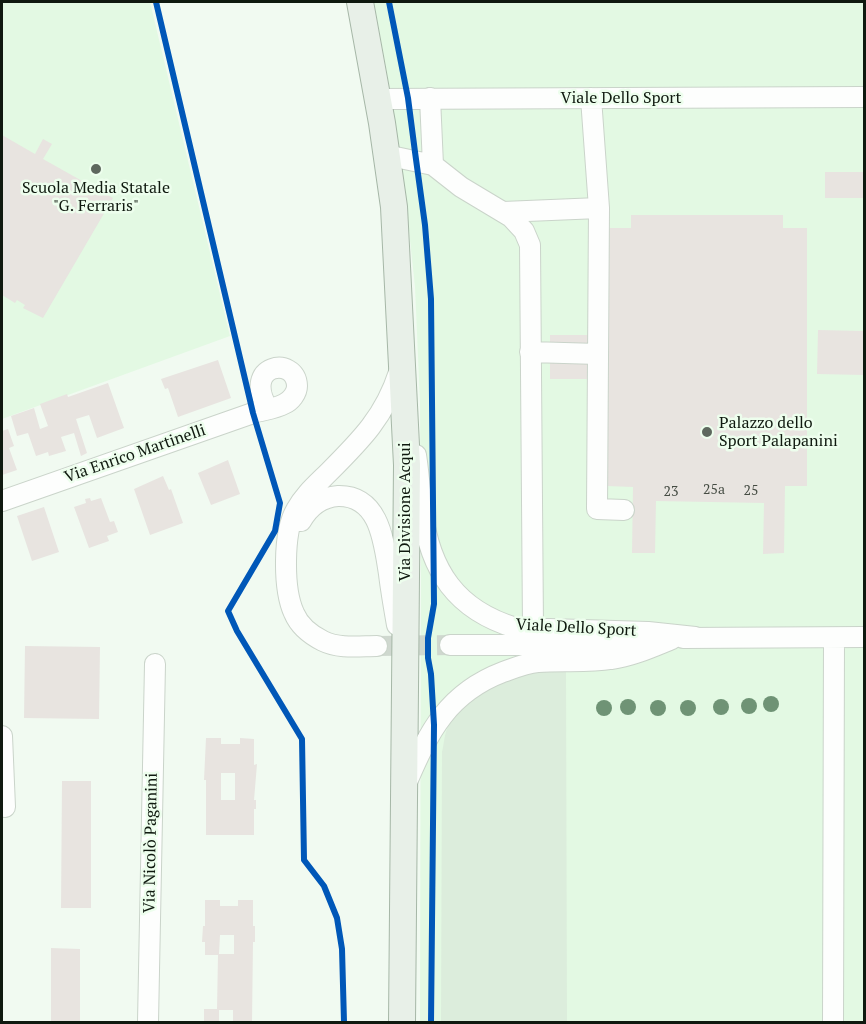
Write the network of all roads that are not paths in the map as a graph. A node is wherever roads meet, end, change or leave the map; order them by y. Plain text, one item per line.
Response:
1 (360, 3) edge
2 (864, 97) edge
3 (430, 98) junction
4 (591, 98) junction
5 (377, 99) junction
6 (386, 155) junction
7 (433, 165) junction
8 (599, 208) junction
9 (503, 212) junction
10 (530, 352) junction
11 (598, 354) junction
12 (401, 363) junction
13 (403, 398) junction
14 (268, 409) dead end
15 (2, 501) edge
16 (624, 510) dead end
17 (287, 572) junction
18 (533, 628) junction
19 (695, 637) junction
20 (864, 637) edge
21 (834, 638) junction
22 (672, 639) junction
23 (450, 645) tunnel mouth
24 (377, 646) tunnel mouth
25 (404, 660) junction
26 (155, 664) dead end
27 (2, 736) edge
28 (403, 790) junction
29 (5, 807) dead end
30 (148, 1023) edge
31 (402, 1023) edge
32 (833, 1023) edge

1 - 5 main road, Via Divisione Acqui
2 - 4 street, Viale Dello Sport
3 - 4 street, Viale Dello Sport
3 - 5 street, Viale Dello Sport
3 - 7 street
4 - 8 street
5 - 6 main road, Via Divisione Acqui
6 - 7 street
6 - 12 main road, Via Divisione Acqui
7 - 9 street
8 - 9 street
8 - 11 street
9 - 10 street
10 - 11 street
10 - 18 street
11 - 16 street
12 - 13 main road, Via Divisione Acqui
12 - 17 street
13 - 18 street, Viale Dello Sport
13 - 25 main road, Via Divisione Acqui
14 - 15 street, Via Enrico Martinelli
17 - 24 street
17 - 25 street
18 - 19 street, Viale Dello Sport
19 - 21 street, Viale Dello Sport
19 - 22 street, Viale Dello Sport
20 - 21 street, Viale Dello Sport
21 - 32 street
22 - 23 street, Viale Dello Sport
22 - 28 street, Viale Dello Sport
25 - 28 main road, Via Divisione Acqui
26 - 30 street, Via Nicolò Paganini
27 - 29 street
28 - 31 main road, Via Divisione Acqui

